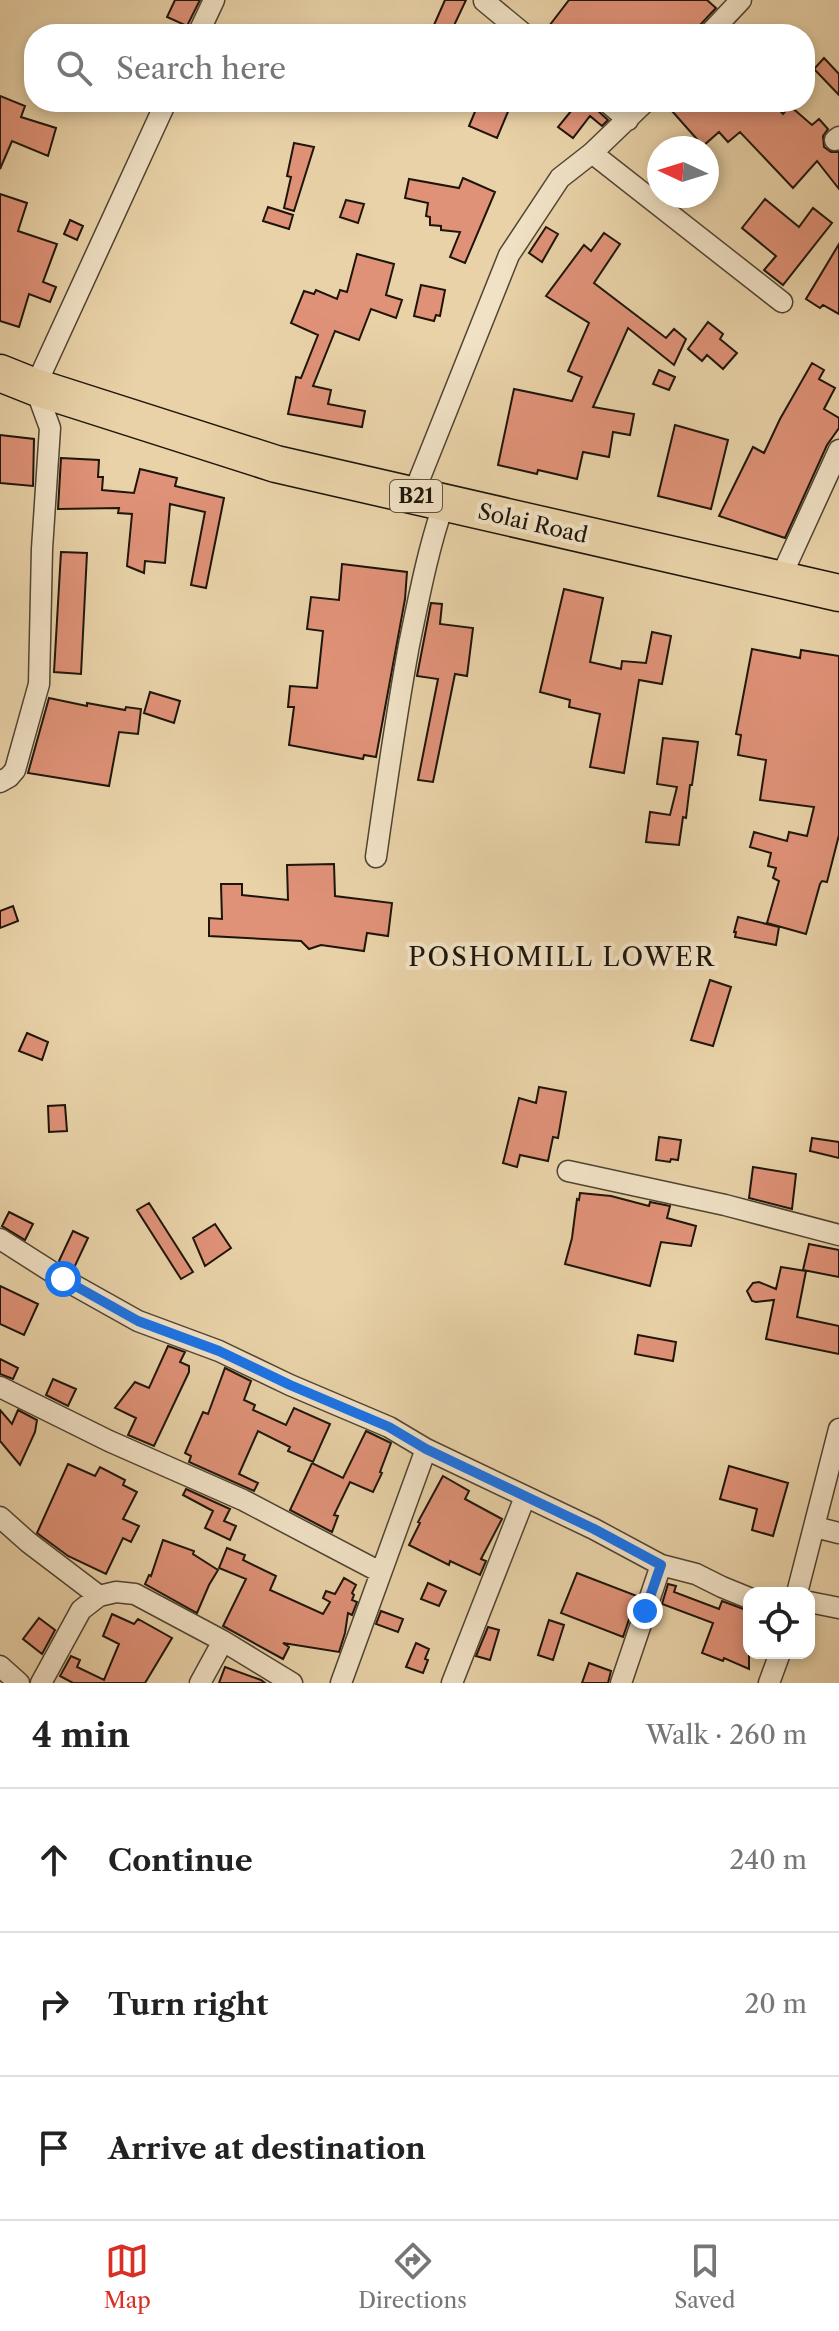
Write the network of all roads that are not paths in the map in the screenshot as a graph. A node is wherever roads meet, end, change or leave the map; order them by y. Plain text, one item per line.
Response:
1 (214, 0) edge
2 (741, 0) edge
3 (484, 1) edge
4 (203, 24) edge
5 (512, 24) edge
6 (718, 24) edge
7 (161, 112) edge
8 (619, 112) edge
9 (636, 112) edge
10 (628, 120) junction
11 (592, 153) junction
12 (782, 302) dead end
13 (0, 373) edge
14 (35, 387) junction
15 (839, 450) edge
16 (429, 499) junction
17 (780, 579) junction
18 (839, 593) edge
19 (0, 782) edge
20 (376, 857) dead end
21 (568, 1171) dead end
22 (839, 1235) edge
23 (0, 1239) edge
24 (0, 1387) edge
25 (839, 1429) edge
26 (426, 1449) junction
27 (525, 1497) junction
28 (0, 1517) edge
29 (815, 1527) junction
30 (839, 1533) edge
31 (661, 1565) junction
32 (380, 1572) junction
33 (799, 1587) edge
34 (99, 1596) junction
35 (743, 1596) edge
36 (815, 1603) edge
37 (839, 1608) edge
38 (223, 1641) junction
39 (778, 1659) edge
40 (0, 1666) edge
41 (19, 1683) edge
42 (41, 1683) edge
43 (200, 1683) edge
44 (292, 1683) edge
45 (341, 1683) edge
46 (452, 1683) edge
47 (621, 1683) edge
48 (769, 1683) edge

1 - 4 street
2 - 6 street
3 - 5 street
7 - 14 street
8 - 10 street
9 - 10 street
10 - 11 street
11 - 12 street
11 - 16 street
13 - 14 highway, Solai Road / B21
14 - 16 highway, Solai Road / B21
14 - 19 street
15 - 17 street
16 - 17 highway, Solai Road / B21
16 - 20 street
17 - 18 highway, Solai Road / B21
21 - 22 street
23 - 26 street
24 - 32 street
25 - 29 street
26 - 27 street
26 - 32 street
27 - 31 street
27 - 46 street
28 - 34 street
29 - 30 street
29 - 33 street
31 - 35 street
31 - 47 street
32 - 45 street
34 - 38 street
34 - 42 street
36 - 37 street
38 - 43 street
38 - 44 street
39 - 48 street
40 - 41 street

